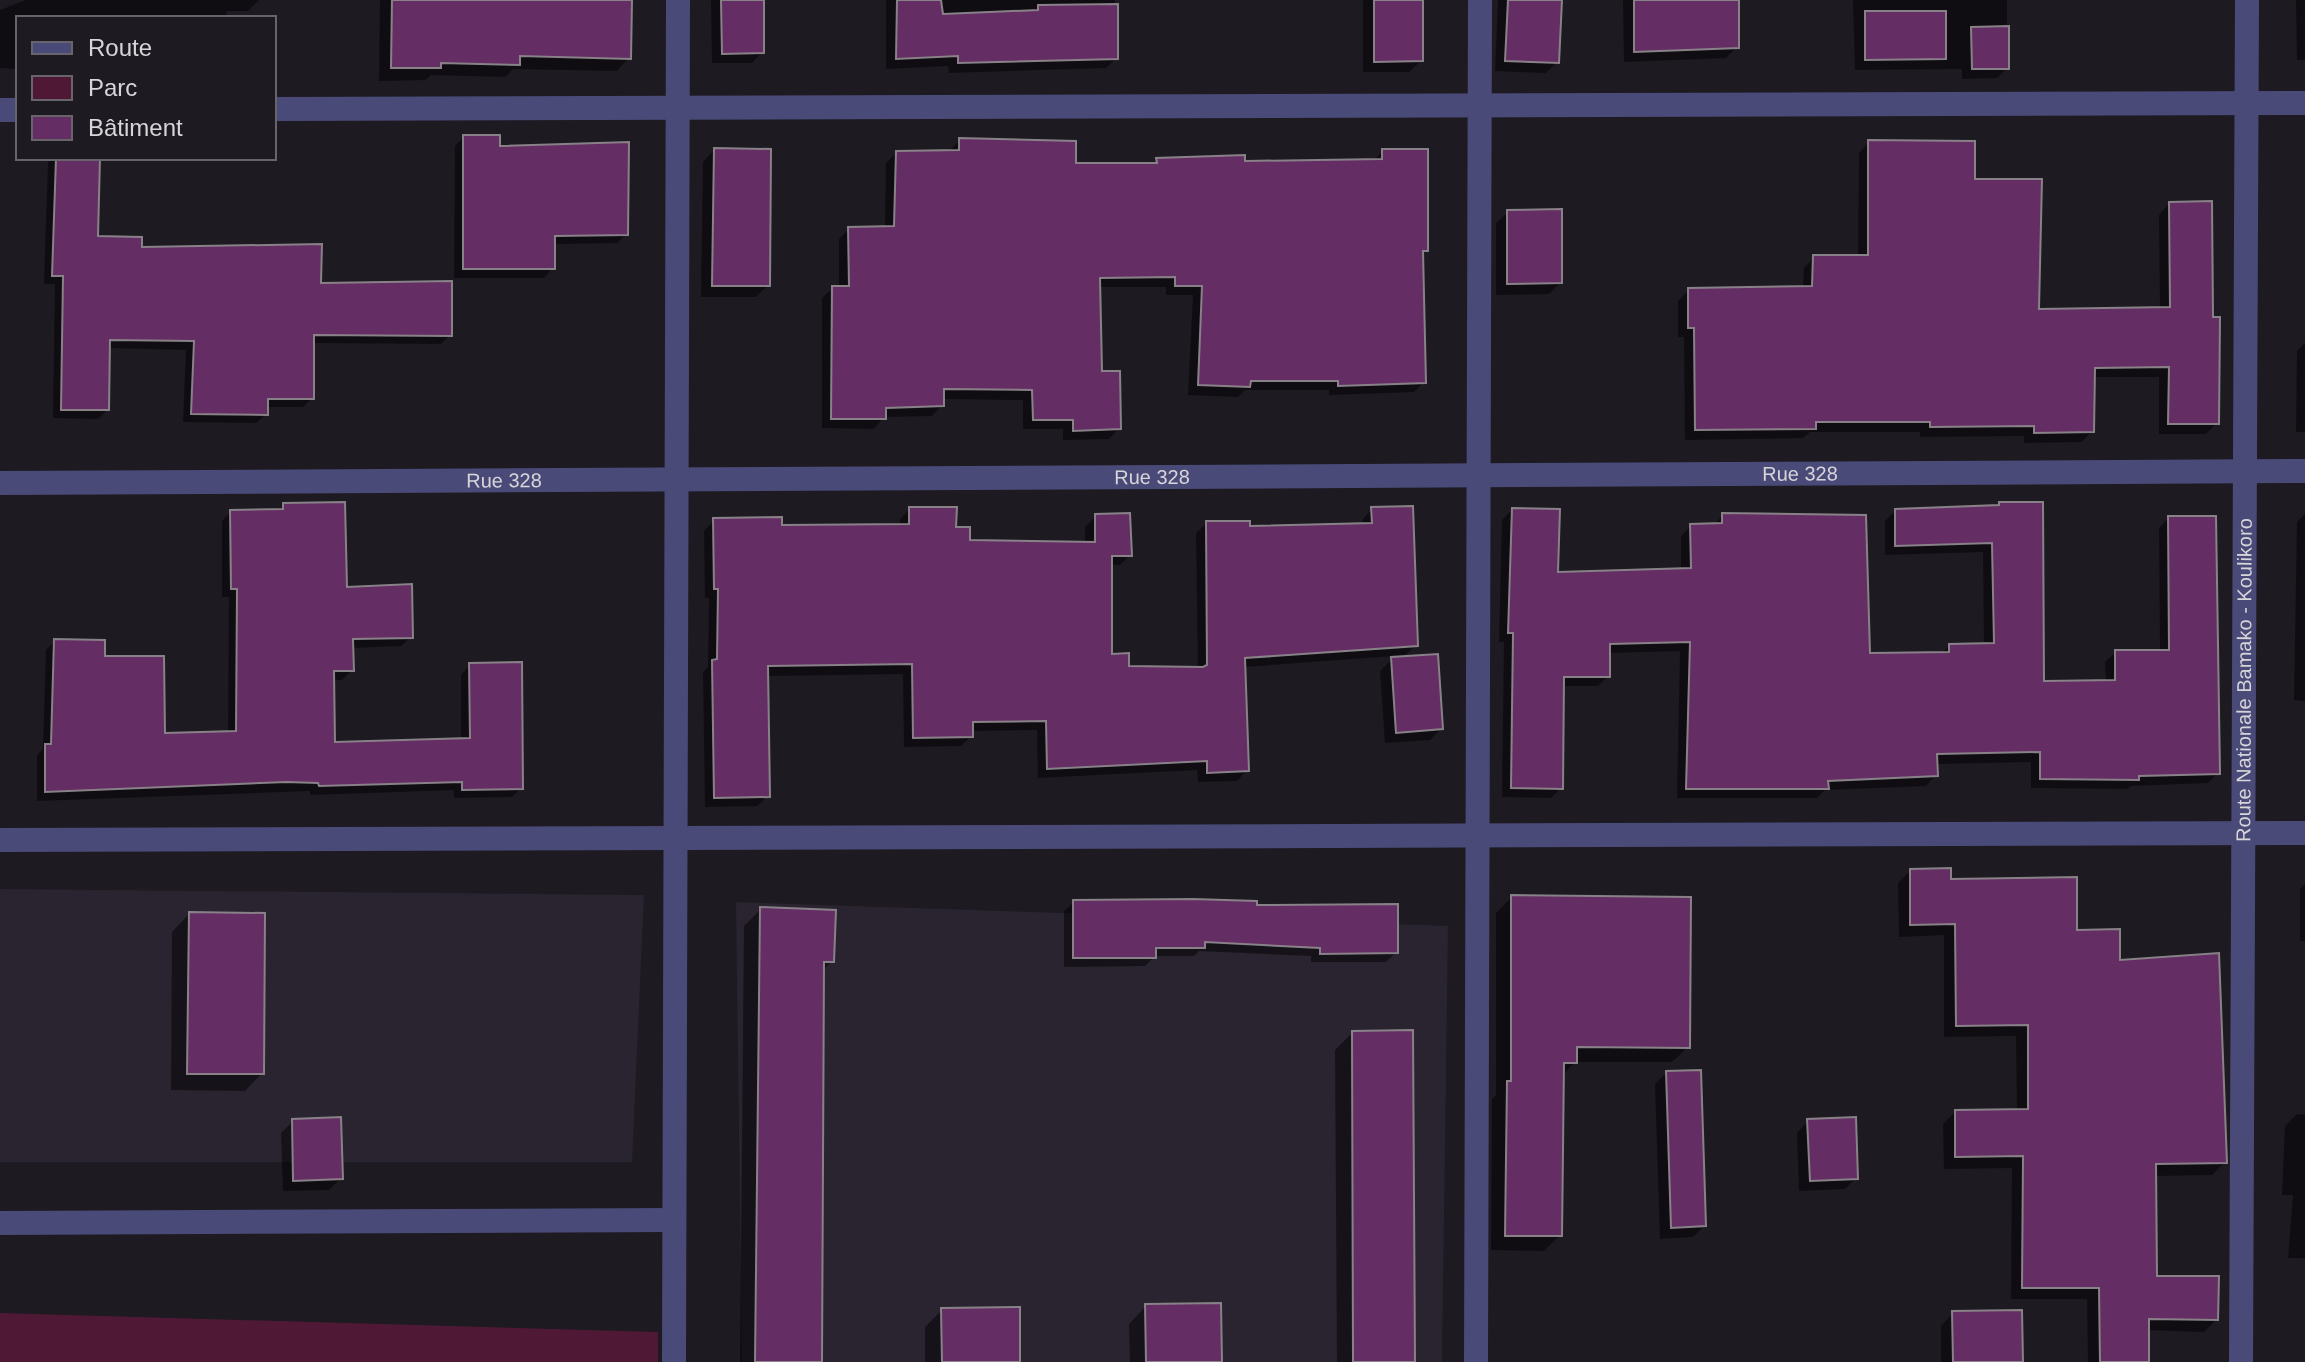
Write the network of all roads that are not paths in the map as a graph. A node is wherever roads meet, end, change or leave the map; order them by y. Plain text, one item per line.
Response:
1 (678, 0) edge
2 (1480, 0) edge
3 (2247, 0) edge
4 (2246, 103) junction
5 (2305, 103) edge
6 (1479, 105) junction
7 (678, 108) junction
8 (276, 109) edge
9 (2244, 471) junction
10 (2305, 471) edge
11 (1479, 475) junction
12 (676, 479) junction
13 (0, 483) edge
14 (2243, 833) junction
15 (2305, 833) edge
16 (1479, 837) junction
17 (675, 838) junction
18 (0, 840) edge
19 (674, 1220) junction
20 (0, 1223) edge
21 (674, 1362) edge
22 (1476, 1362) edge
23 (2241, 1362) edge

1 - 7 street
2 - 6 street
3 - 4 street, Route Nationale Bamako - Koulikoro
4 - 5 street
4 - 6 street
4 - 9 street, Route Nationale Bamako - Koulikoro
6 - 7 street
6 - 11 street
7 - 8 street
7 - 12 street
9 - 10 street, Rue 328
9 - 11 street, Rue 328
9 - 14 street, Route Nationale Bamako - Koulikoro
11 - 12 street, Rue 328
11 - 16 street
12 - 13 street, Rue 328
12 - 17 street
14 - 15 street
14 - 16 street
14 - 23 street, Route Nationale Bamako - Koulikoro
16 - 17 street
16 - 22 street
17 - 18 street
17 - 19 street
19 - 20 street
19 - 21 street

